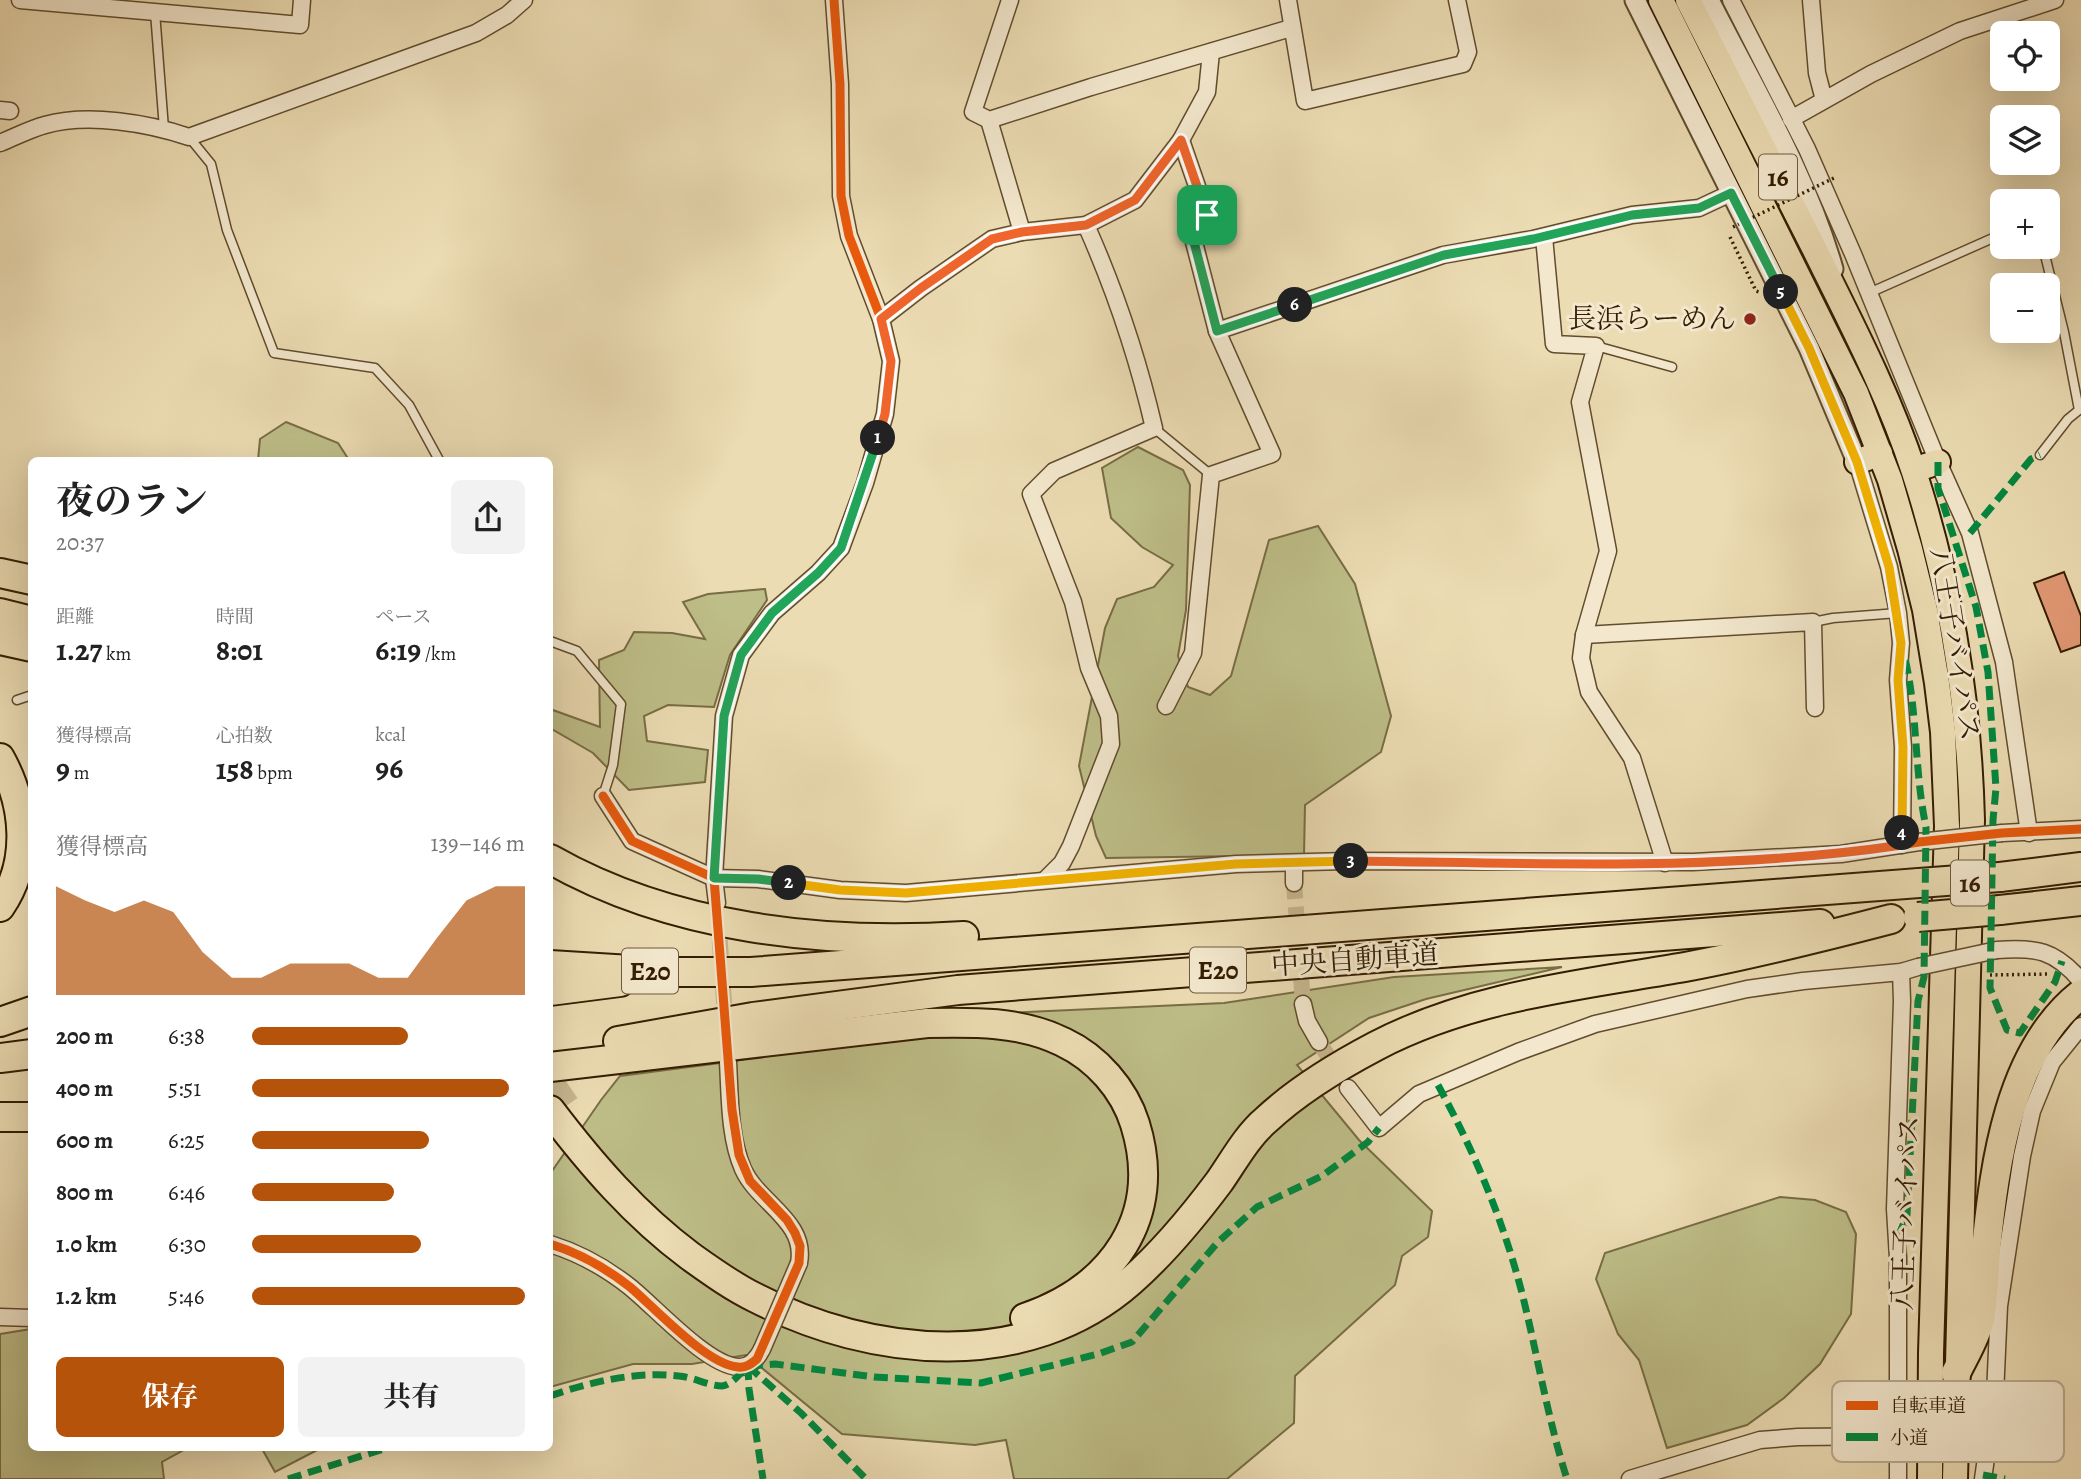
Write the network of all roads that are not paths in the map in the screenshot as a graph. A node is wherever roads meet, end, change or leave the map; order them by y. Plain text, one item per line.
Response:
1 (20, 0) edge
2 (302, 0) edge
3 (524, 0) edge
4 (834, 0) edge
5 (1010, 0) edge
6 (1288, 0) edge
7 (1457, 0) edge
8 (1635, 0) edge
9 (1661, 0) edge
10 (1688, 0) edge
11 (1709, 0) edge
12 (1731, 0) edge
13 (1811, 0) edge
14 (2055, 0) edge
15 (155, 12) junction
16 (1292, 28) junction
17 (1211, 52) junction
18 (1825, 100) junction
19 (1791, 119) junction
20 (989, 120) junction
21 (164, 129) junction
22 (189, 137) junction
23 (1181, 140) junction
24 (0, 142) edge
25 (1798, 154) junction
26 (1731, 193) junction
27 (1086, 225) junction
28 (1022, 232) junction
29 (1544, 237) junction
30 (1990, 239) edge
31 (2046, 259) edge
32 (1869, 293) junction
33 (1844, 308) junction
34 (881, 319) junction
35 (1217, 331) junction
36 (1596, 346) junction
37 (1672, 367) dead end
38 (1153, 428) junction
39 (1880, 453) junction
40 (2040, 455) dead end
41 (437, 457) edge
42 (1857, 462) junction
43 (1938, 462) junction
44 (1914, 470) junction
45 (1211, 475) junction
46 (0, 573) edge
47 (28, 579) edge
48 (0, 613) edge
49 (1898, 613) junction
50 (28, 620) edge
51 (1813, 622) junction
52 (1584, 635) junction
53 (0, 640) edge
54 (553, 642) edge
55 (28, 646) edge
56 (28, 696) edge
57 (16, 700) dead end
58 (1166, 706) dead end
59 (1815, 708) dead end
60 (0, 758) edge
61 (603, 796) joint
62 (2081, 829) edge
63 (2029, 834) junction
64 (1902, 845) junction
65 (553, 860) edge
66 (1294, 863) junction
67 (1665, 863) junction
68 (2081, 867) edge
69 (714, 878) junction
70 (1045, 880) junction
71 (1294, 883) tunnel mouth
72 (2081, 901) edge
73 (718, 903) tunnel mouth
74 (0, 907) edge
75 (1904, 918) junction
76 (1417, 921) junction
77 (553, 965) edge
78 (700, 972) junction
79 (1901, 972) junction
80 (2079, 983) edge
81 (553, 991) edge
82 (1303, 1004) tunnel mouth
83 (28, 1012) edge
84 (0, 1022) edge
85 (2081, 1026) edge
86 (1319, 1042) tunnel mouth
87 (553, 1052) edge
88 (28, 1054) edge
89 (0, 1058) edge
90 (728, 1062) dead end
91 (553, 1067) edge
92 (1348, 1088) tunnel mouth
93 (558, 1108) edge
94 (0, 1117) edge
95 (28, 1117) edge
96 (553, 1245) edge
97 (0, 1317) edge
98 (28, 1318) edge
99 (1956, 1373) junction
100 (1904, 1381) edge
101 (1931, 1381) edge
102 (1956, 1381) edge
103 (1991, 1381) edge
104 (1832, 1437) edge
105 (1630, 1479) edge

1 - 15 street
2 - 15 street
3 - 22 street
4 - 34 street
5 - 20 street
6 - 16 street
7 - 16 street
8 - 26 street
9 - 39 highway, 八王子バイパス / 16
10 - 33 highway, 八王子バイパス / 16
11 - 25 street
12 - 19 street
13 - 18 street
14 - 18 street
15 - 21 lane
16 - 17 street
17 - 20 street
17 - 23 street
18 - 19 street
19 - 25 street
20 - 28 street
21 - 22 street
21 - 24 street
22 - 41 lane
23 - 27 street
23 - 35 street
25 - 32 street
25 - 33 street
26 - 29 street
26 - 42 street
27 - 28 street
27 - 38 street
28 - 34 street
29 - 35 street
29 - 36 street
30 - 32 lane
31 - 40 lane
32 - 43 street
33 - 44 highway, 八王子バイパス / 16
34 - 69 street
35 - 45 street
36 - 37 lane
36 - 52 street
38 - 45 lane
38 - 70 street
39 - 42 highway
39 - 101 highway, 八王子バイパス / 16
42 - 49 street
43 - 44 highway
43 - 63 street
44 - 99 highway, 八王子バイパス / 16
45 - 58 street
46 - 47 highway
48 - 50 highway
49 - 51 lane
49 - 64 street
51 - 52 street
51 - 59 street
52 - 67 street
53 - 55 highway
54 - 61 lane
56 - 57 lane
60 - 74 highway
61 - 69 street
62 - 63 street
63 - 64 street, bridge
64 - 67 street
65 - 76 highway
66 - 67 street
66 - 70 street
66 - 71 street
68 - 76 highway, 中央自動車道 / E20, bridge
69 - 70 street
69 - 73 street
72 - 75 highway, 中央自動車道, bridge
75 - 87 highway, 中央自動車道 / E20
75 - 93 highway
76 - 78 highway, 中央自動車道 / E20
77 - 78 highway, 中央自動車道 / E20
78 - 81 highway
79 - 80 street, bridge
79 - 92 street
79 - 100 street
80 - 99 highway
82 - 86 street
83 - 84 highway
85 - 103 street
88 - 89 highway
90 - 96 street, bridge
91 - 93 highway
94 - 95 highway
97 - 98 street
99 - 102 highway, 八王子バイパス / 16
104 - 105 street

